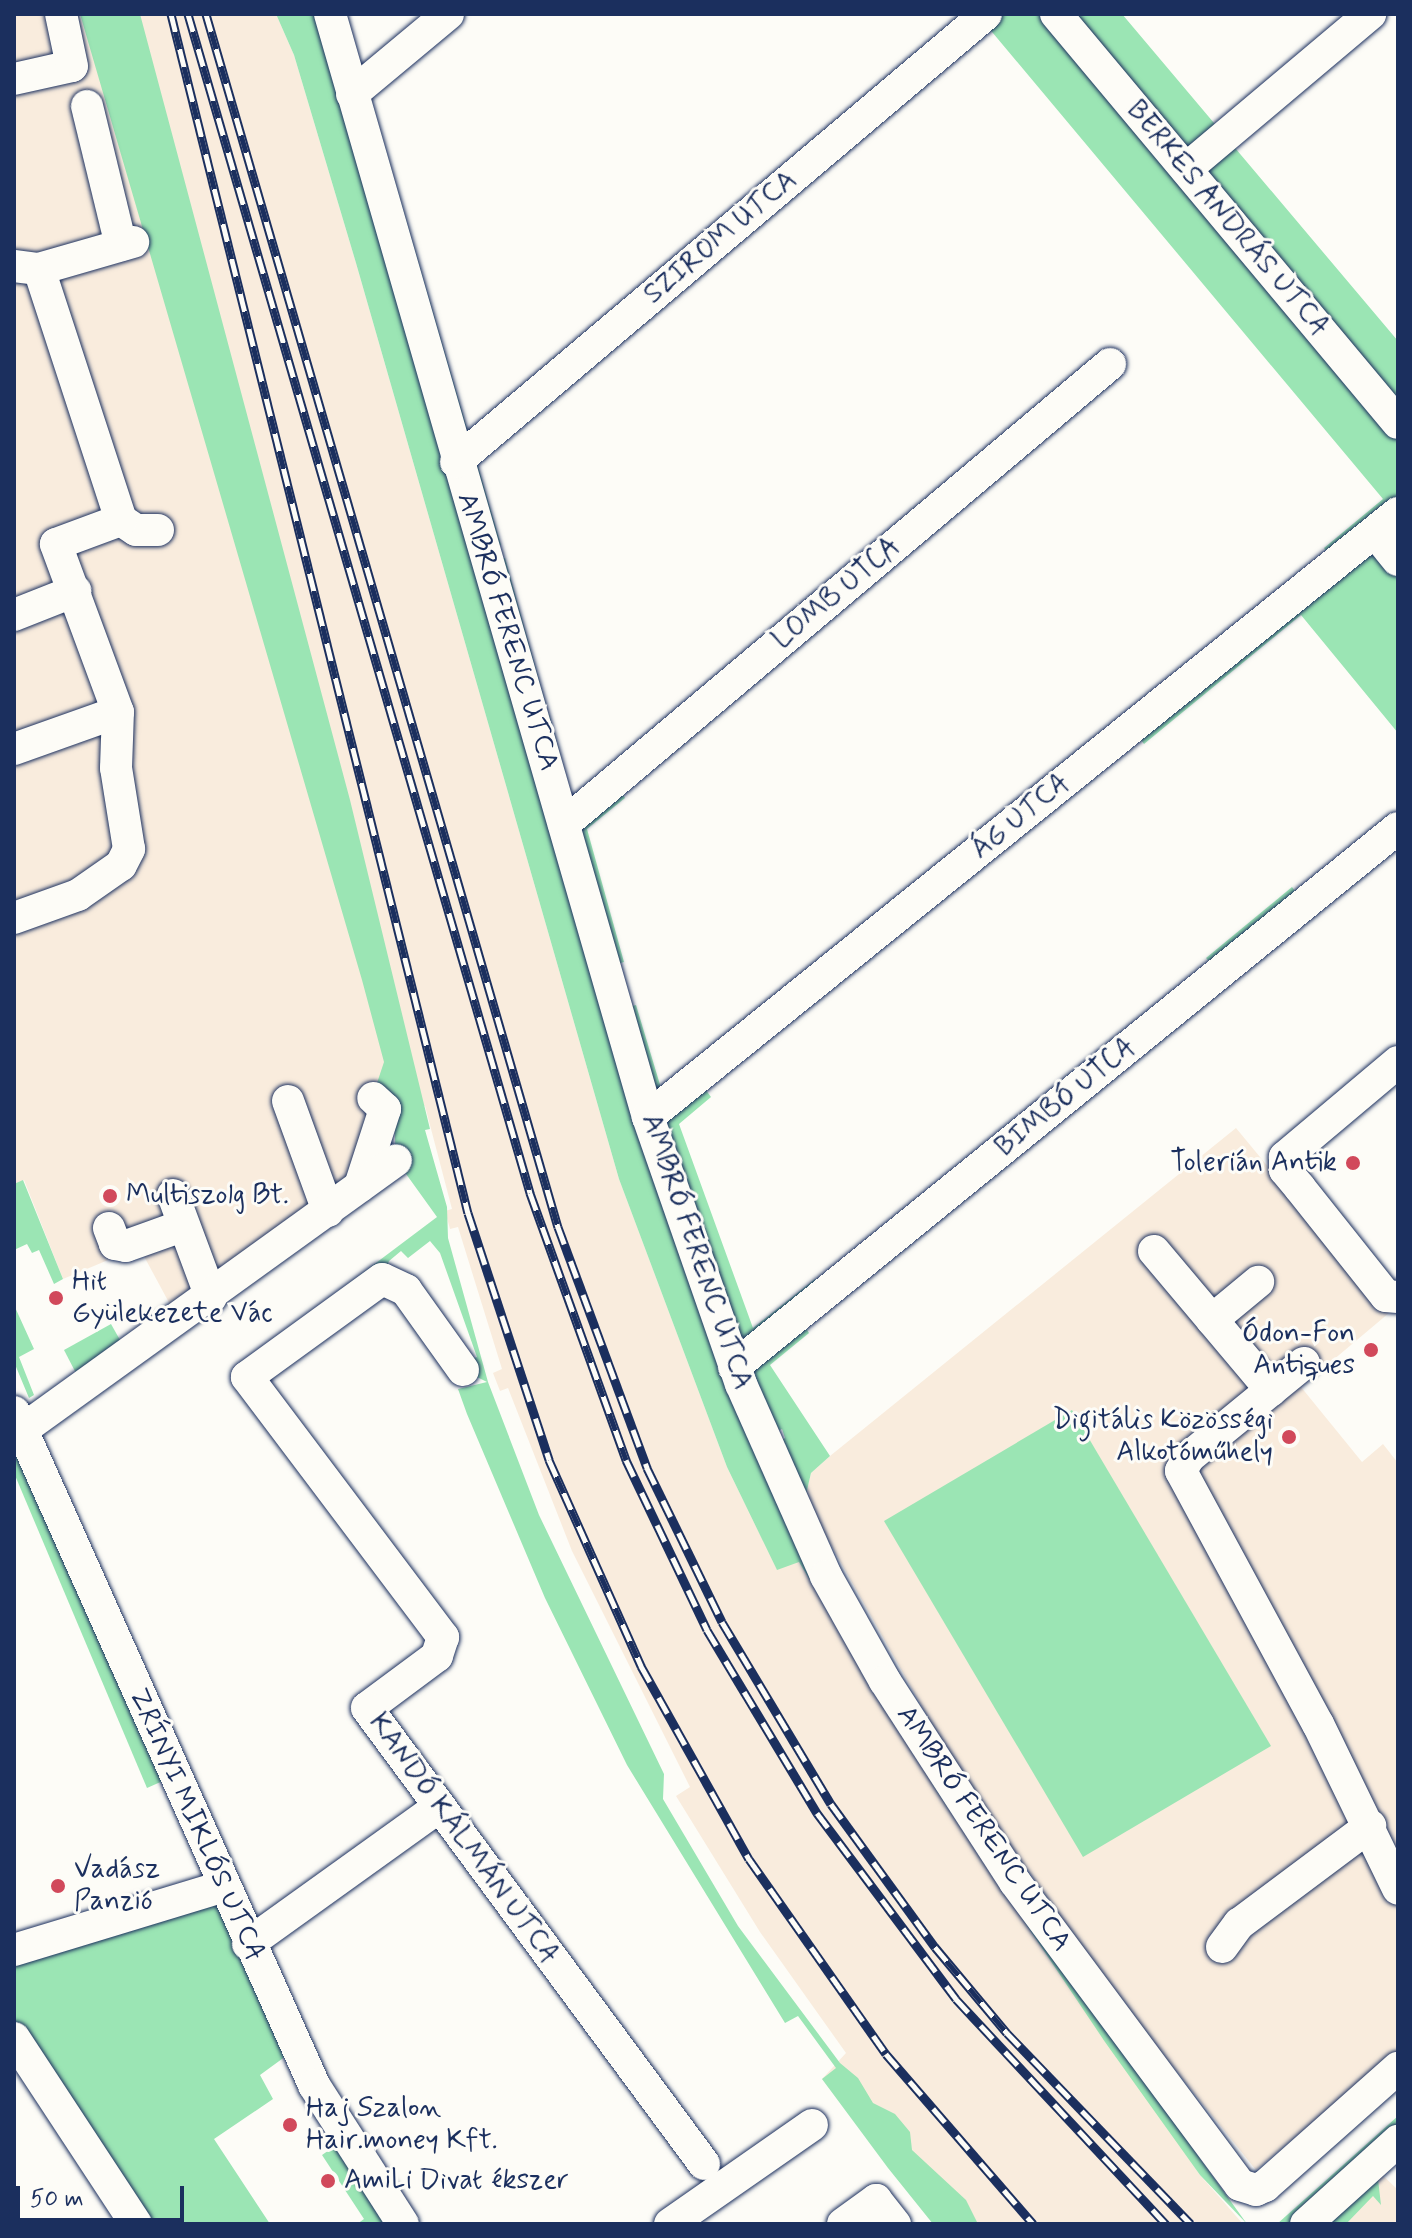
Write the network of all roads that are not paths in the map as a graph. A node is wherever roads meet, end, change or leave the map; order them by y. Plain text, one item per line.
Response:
1 (61, 14) edge
2 (330, 14) edge
3 (448, 14) edge
4 (986, 14) edge
5 (1056, 14) edge
6 (1370, 14) edge
7 (14, 79) edge
8 (352, 94) junction
9 (87, 106) dead end
10 (1186, 169) junction
11 (26, 268) edge
12 (1110, 364) dead end
13 (1398, 423) edge
14 (456, 462) junction
15 (121, 520) junction
16 (1389, 520) edge
17 (158, 530) dead end
18 (1398, 560) edge
19 (75, 591) junction
20 (14, 615) edge
21 (118, 712) junction
22 (14, 749) edge
23 (564, 824) junction
24 (1398, 828) edge
25 (14, 918) edge
26 (1398, 1062) edge
27 (373, 1098) dead end
28 (288, 1101) dead end
29 (648, 1117) junction
30 (396, 1160) dead end
31 (360, 1186) junction
32 (173, 1195) dead end
33 (328, 1211) junction
34 (182, 1226) junction
35 (109, 1228) dead end
36 (1154, 1251) dead end
37 (1258, 1282) dead end
38 (211, 1297) junction
39 (1398, 1297) edge
40 (1212, 1320) junction
41 (1304, 1363) dead end
42 (734, 1367) junction
43 (463, 1370) dead end
44 (1271, 1390) junction
45 (18, 1421) edge
46 (437, 1808) junction
47 (1370, 1826) junction
48 (222, 1887) junction
49 (1398, 1889) edge
50 (248, 1944) junction
51 (1222, 1947) dead end
52 (14, 1950) edge
53 (14, 2038) edge
54 (1398, 2068) edge
55 (812, 2125) dead end
56 (1398, 2141) edge
57 (704, 2164) dead end
58 (136, 2224) edge
59 (403, 2224) edge
60 (670, 2224) edge
61 (843, 2224) edge
62 (895, 2224) edge
63 (1306, 2224) edge

1 - 7 street
2 - 8 street, AMBRÓ FERENC UTCA
3 - 8 street
4 - 14 street, SZIROM UTCA
5 - 10 street, BERKES ANDRÁS UTCA
6 - 10 street
8 - 14 street, AMBRÓ FERENC UTCA
9 - 11 street
10 - 13 street, BERKES ANDRÁS UTCA
11 - 15 street
12 - 23 street, LOMB UTCA
14 - 23 street, AMBRÓ FERENC UTCA
15 - 17 street
15 - 19 street
16 - 18 street
16 - 29 street, ÁG UTCA
19 - 20 street
19 - 21 street
21 - 22 street
21 - 25 street
23 - 29 street, AMBRÓ FERENC UTCA
24 - 42 street, BIMBÓ UTCA
26 - 39 street
27 - 31 street
28 - 33 street
29 - 42 street, AMBRÓ FERENC UTCA
30 - 31 street
31 - 33 street
32 - 34 street
33 - 38 street
34 - 35 street
34 - 38 street
36 - 40 street
37 - 40 street
38 - 45 street
40 - 44 street
41 - 44 street
42 - 54 street, AMBRÓ FERENC UTCA
43 - 46 street, KANDÓ KÁLMÁN UTCA
44 - 47 street
45 - 48 street, ZRÍNYI MIKLÓS UTCA
46 - 50 street
46 - 57 street, KANDÓ KÁLMÁN UTCA
47 - 49 street
47 - 51 street
48 - 50 street, ZRÍNYI MIKLÓS UTCA
48 - 52 street
50 - 59 street, ZRÍNYI MIKLÓS UTCA
53 - 58 street
55 - 60 street
56 - 63 street
61 - 62 street

